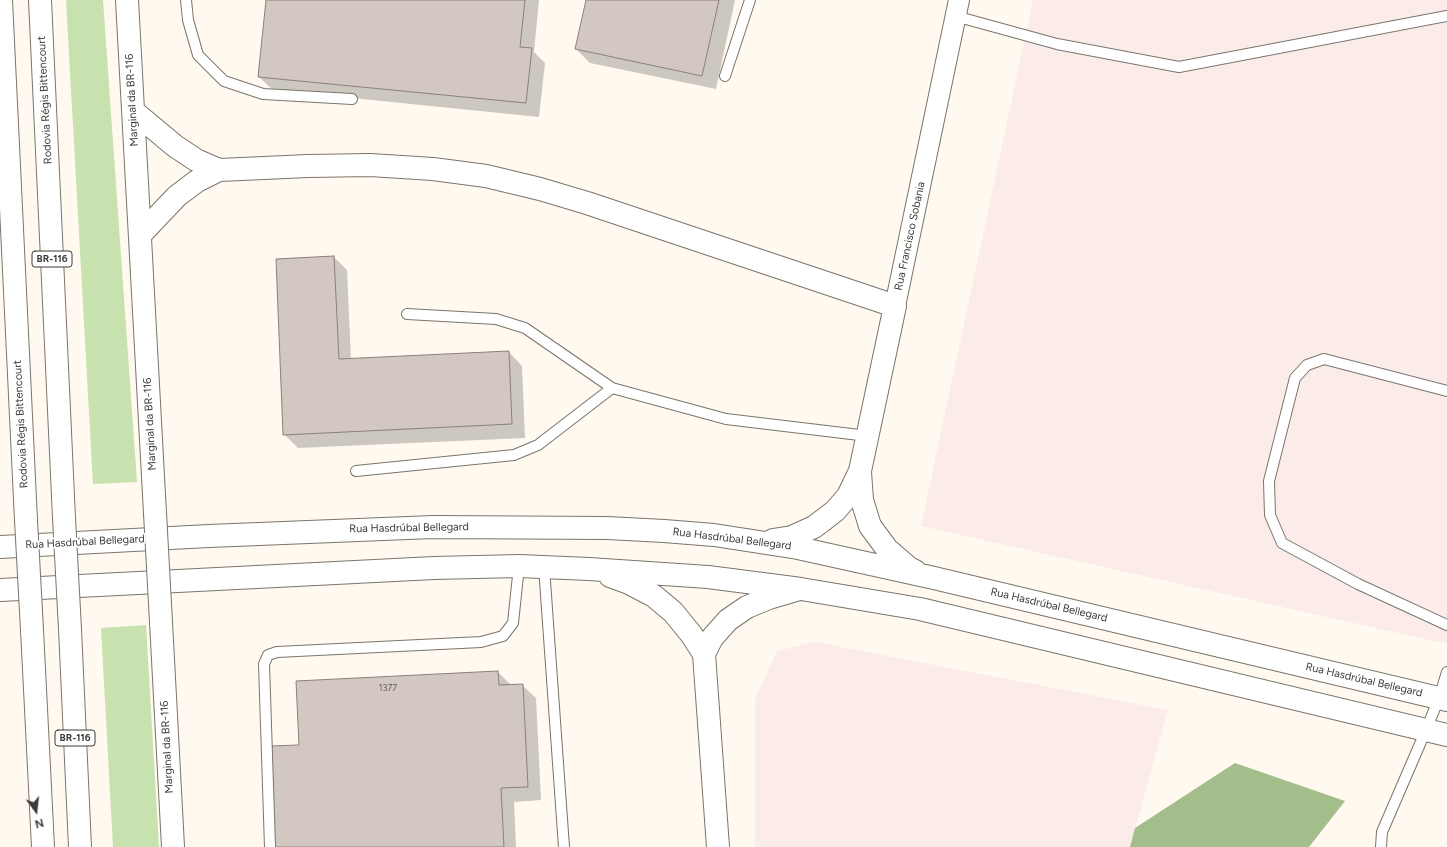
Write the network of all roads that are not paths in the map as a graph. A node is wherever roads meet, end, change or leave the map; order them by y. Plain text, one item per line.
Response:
1 (1, 0) edge
2 (40, 0) edge
3 (127, 0) edge
4 (186, 0) edge
5 (750, 0) edge
6 (957, 8) edge
7 (1447, 16) edge
8 (725, 76) dead end
9 (352, 99) dead end
10 (133, 111) junction
11 (219, 170) junction
12 (140, 235) junction
13 (895, 306) junction
14 (406, 314) dead end
15 (612, 388) junction
16 (1447, 391) edge
17 (868, 436) junction
18 (356, 471) dead end
19 (860, 471) junction
20 (763, 542) junction
21 (0, 547) edge
22 (519, 566) junction
23 (544, 567) junction
24 (589, 569) junction
25 (934, 578) junction
26 (801, 589) junction
27 (0, 590) edge
28 (1447, 625) edge
29 (704, 654) junction
30 (1447, 672) edge
31 (1443, 699) edge
32 (1437, 733) edge
33 (43, 847) edge
34 (80, 847) edge
35 (173, 847) edge
36 (270, 847) edge
37 (564, 847) edge
38 (718, 847) edge
39 (1382, 847) edge

1 - 33 main road, Rodovia Régis Bittencourt, bridge
2 - 34 main road, Rodovia Régis Bittencourt / BR-116, bridge
3 - 10 main road, Marginal da BR-116
4 - 9 lane
5 - 8 lane
6 - 7 lane
6 - 13 street, Rua Francisco Sobania
10 - 11 main road
10 - 12 main road, Marginal da BR-116
11 - 12 main road
11 - 13 main road
12 - 35 main road, Marginal da BR-116, bridge
13 - 17 main road, Rua Francisco Sobania
14 - 15 lane
15 - 17 lane
15 - 18 lane
16 - 28 lane
17 - 19 main road, Rua Francisco Sobania
19 - 20 main road, Rua Francisco Sobania
19 - 25 main road, Rua Francisco Sobania
20 - 21 main road, Rua Hasdrúbal Bellegard
20 - 25 main road, Rua Hasdrúbal Bellegard
22 - 23 main road
22 - 27 main road
22 - 36 lane
23 - 24 main road
23 - 37 lane
24 - 26 main road
24 - 29 main road
25 - 31 main road, Rua Hasdrúbal Bellegard
26 - 29 main road
26 - 32 main road
29 - 38 main road
30 - 31 lane
31 - 32 lane
32 - 39 lane

